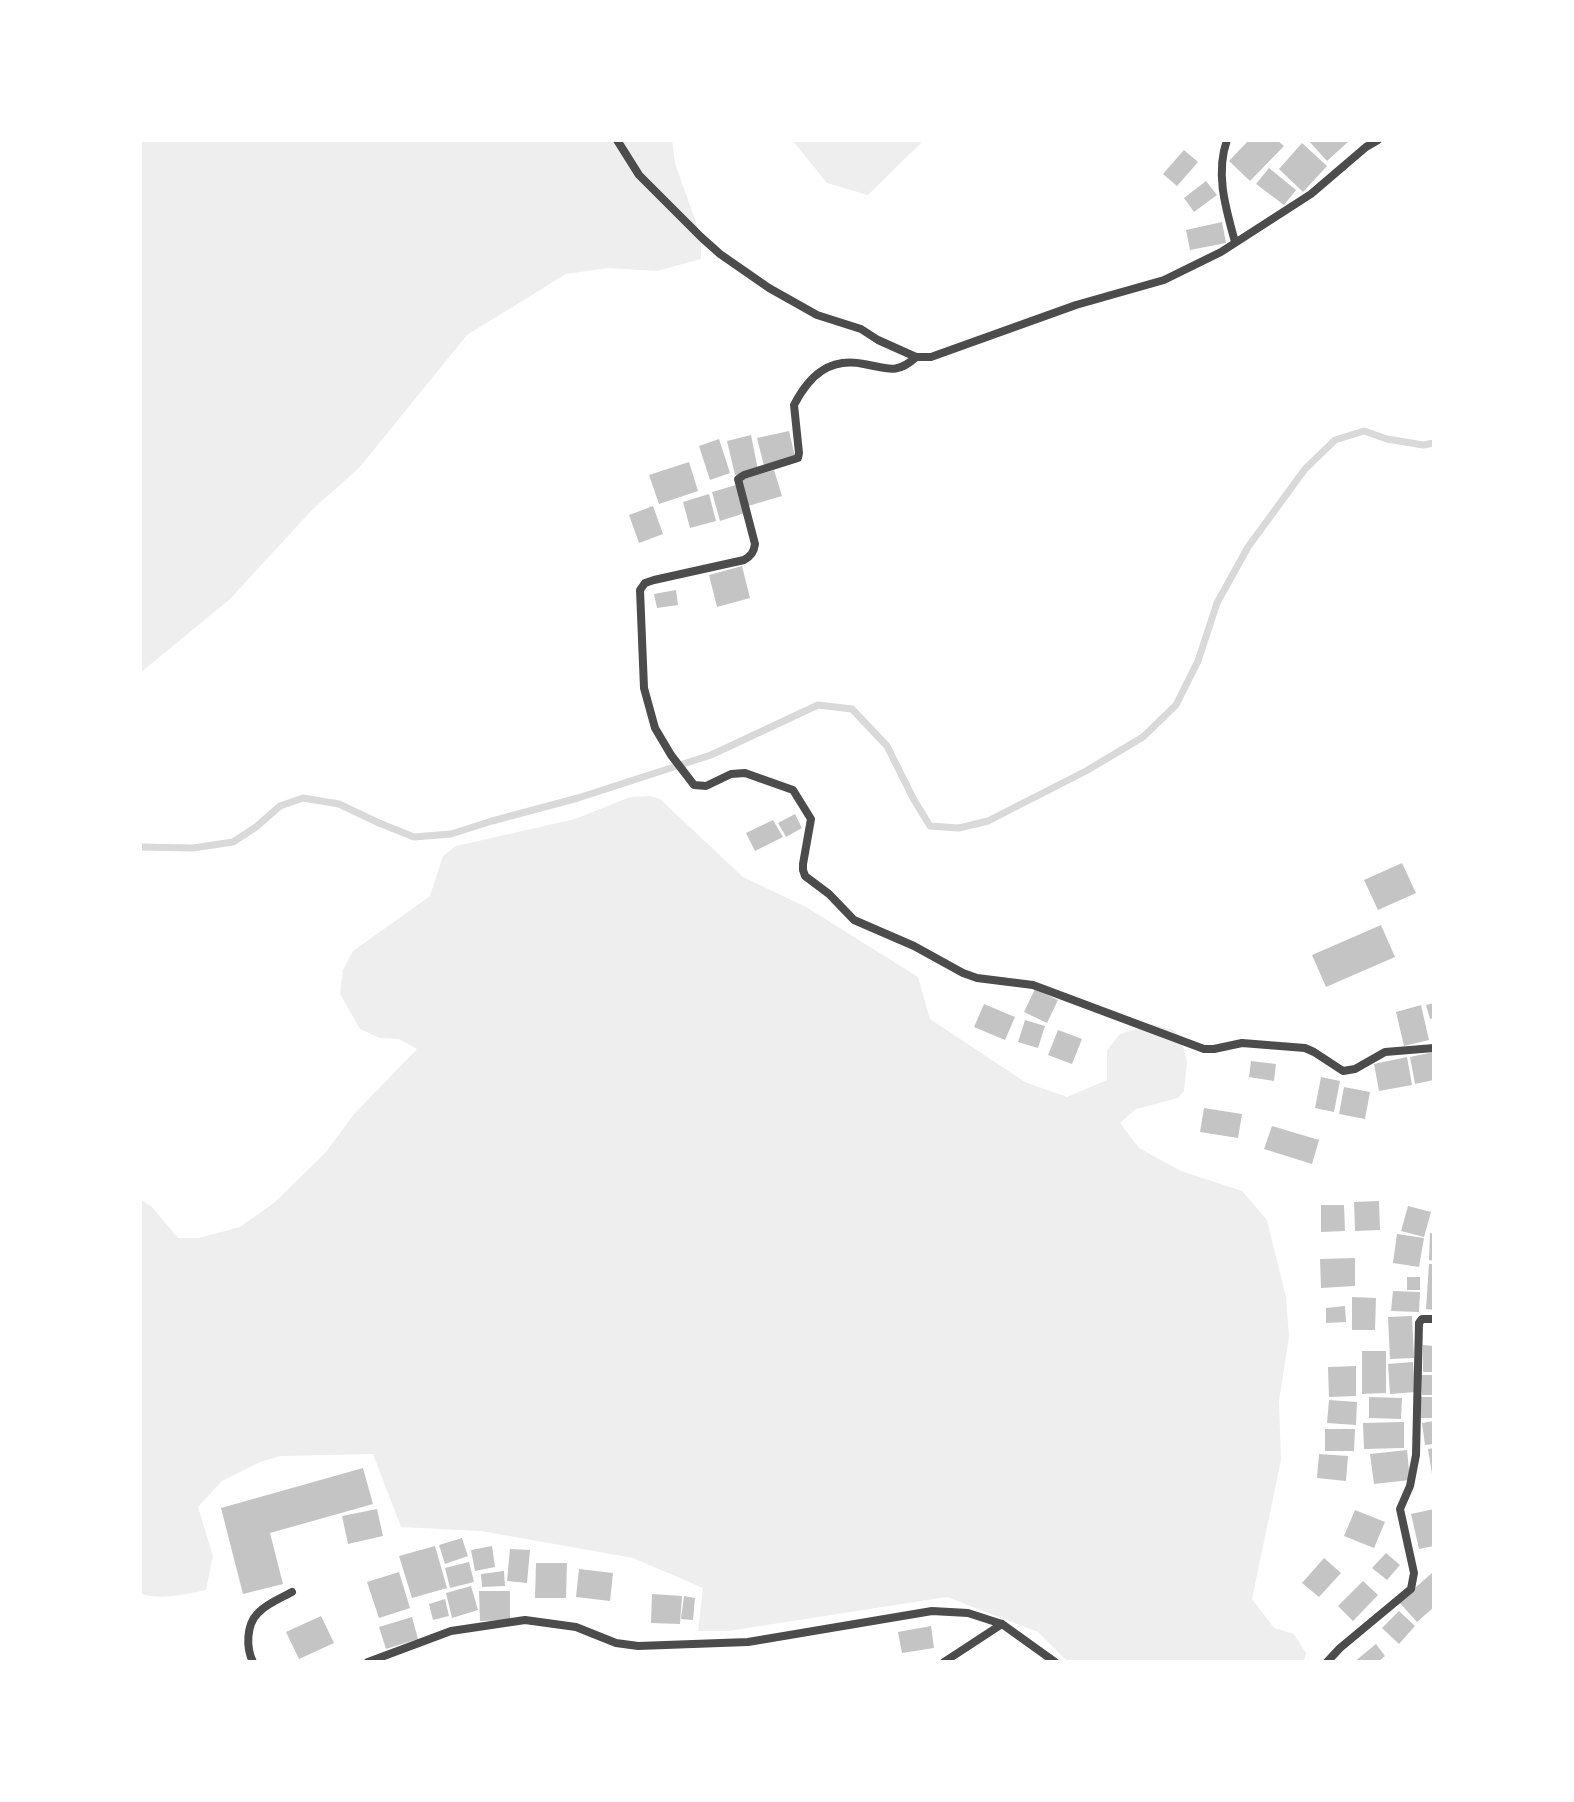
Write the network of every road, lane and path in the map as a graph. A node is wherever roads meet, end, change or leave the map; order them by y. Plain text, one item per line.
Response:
1 (617, 140) edge
2 (1227, 140) edge
3 (1378, 140) edge
4 (1235, 242) junction
5 (916, 357) junction
6 (1434, 1048) edge
7 (1434, 1319) edge
8 (292, 1592) dead end
9 (1002, 1624) junction
10 (253, 1662) edge
11 (368, 1662) edge
12 (944, 1662) edge
13 (1055, 1662) edge
14 (1327, 1662) edge

1 - 5 street
2 - 4 street
3 - 4 street
4 - 5 street
5 - 6 street
7 - 14 street
8 - 10 street
9 - 11 street
9 - 12 street
9 - 13 street

